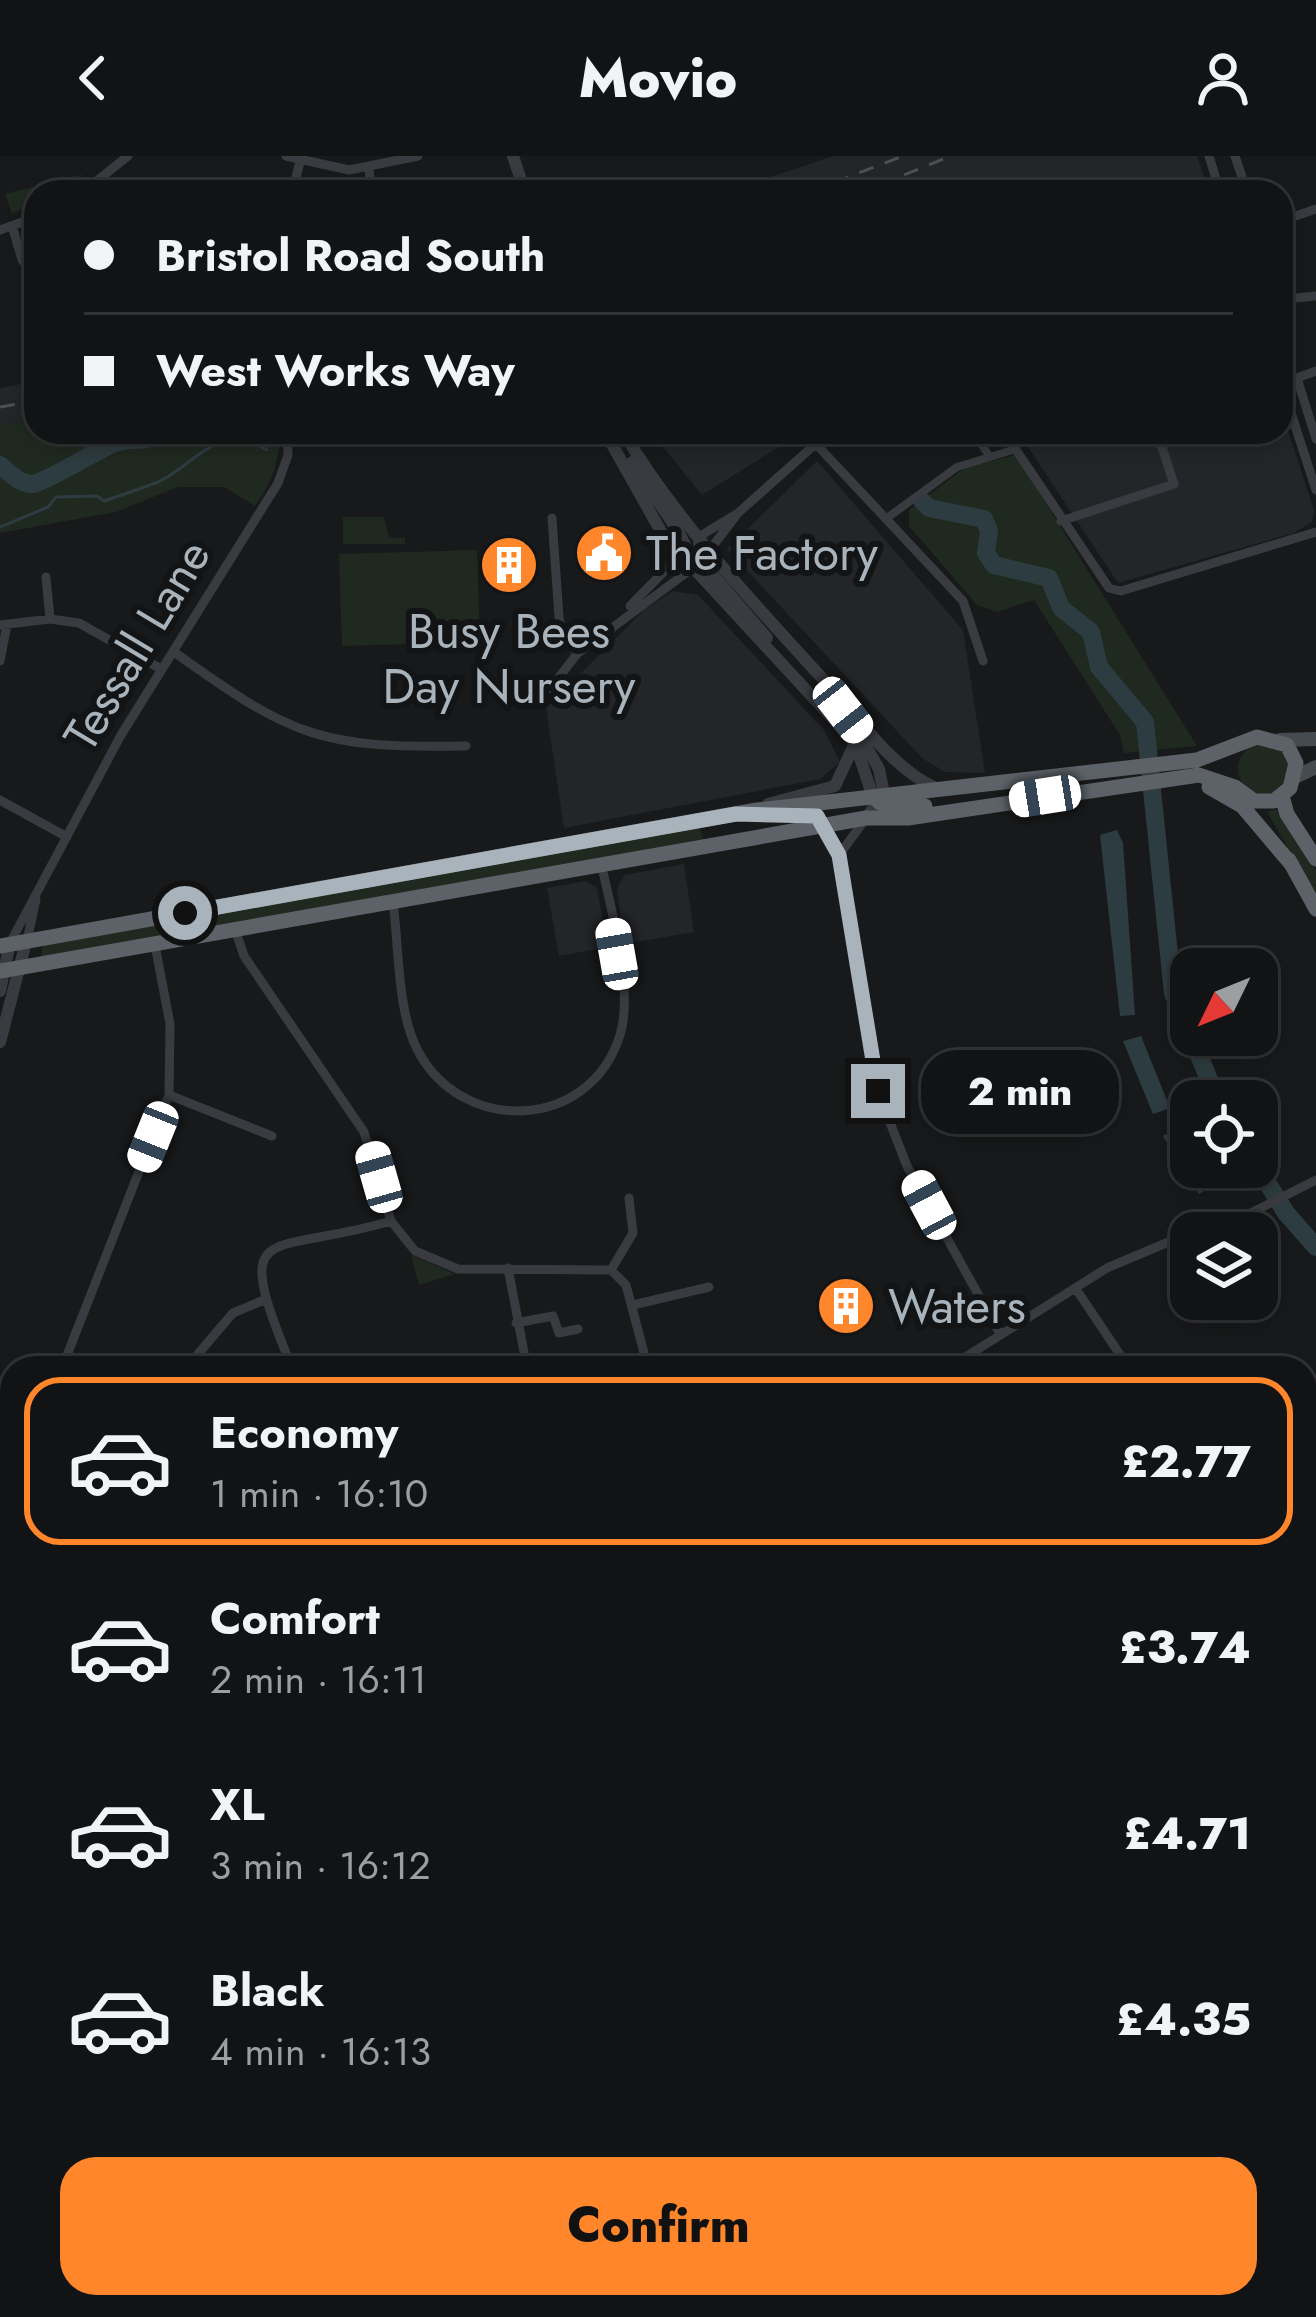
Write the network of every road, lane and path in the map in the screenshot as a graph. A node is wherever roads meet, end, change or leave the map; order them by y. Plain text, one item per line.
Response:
1 (128, 156) edge
2 (286, 156) edge
3 (418, 156) edge
4 (300, 162) junction
5 (369, 170) junction
6 (98, 180) edge
7 (295, 180) edge
8 (370, 180) edge
9 (24, 223) edge
10 (13, 229) junction
11 (0, 230) edge
12 (24, 263) edge
13 (1316, 371) edge
14 (1293, 419) edge
15 (1316, 439) edge
16 (288, 444) edge
17 (611, 444) edge
18 (626, 444) edge
19 (812, 444) edge
20 (816, 444) edge
21 (981, 444) edge
22 (1012, 444) edge
23 (1161, 444) edge
24 (1016, 449) junction
25 (990, 457) junction
26 (1316, 490) edge
27 (738, 513) junction
28 (551, 518) dead end
29 (887, 518) junction
30 (1061, 520) junction
31 (1316, 532) edge
32 (689, 546) junction
33 (701, 560) junction
34 (46, 577) dead end
35 (50, 619) junction
36 (3, 625) edge
37 (612, 625) junction
38 (174, 652) junction
39 (799, 652) junction
40 (578, 654) junction
41 (0, 661) edge
42 (983, 661) dead end
43 (161, 669) junction
44 (541, 700) dead end
45 (1316, 739) edge
46 (1280, 740) junction
47 (855, 742) junction
48 (466, 746) dead end
49 (1238, 747) junction
50 (1316, 767) edge
51 (1166, 773) junction
52 (1125, 776) junction
53 (1295, 777) junction
54 (1235, 787) junction
55 (939, 789) junction
56 (1282, 796) junction
57 (879, 797) junction
58 (0, 800) edge
59 (1254, 801) junction
60 (1004, 803) junction
61 (757, 810) junction
62 (736, 814) junction
63 (866, 818) junction
64 (700, 820) junction
65 (826, 826) junction
66 (67, 837) junction
67 (707, 846) junction
68 (839, 855) junction
69 (1316, 859) edge
70 (601, 863) junction
71 (1292, 866) junction
72 (38, 894) junction
73 (394, 902) junction
74 (1316, 909) edge
75 (185, 913) junction
76 (33, 914) junction
77 (236, 932) junction
78 (51, 940) junction
79 (154, 945) junction
80 (9, 957) edge
81 (0, 991) edge
82 (0, 1042) edge
83 (170, 1095) junction
84 (272, 1136) dead end
85 (1312, 1182) edge
86 (629, 1198) dead end
87 (632, 1211) junction
88 (615, 1215) dead end
89 (391, 1221) junction
90 (508, 1268) junction
91 (611, 1270) junction
92 (709, 1287) dead end
93 (1076, 1289) junction
94 (264, 1300) junction
95 (633, 1305) junction
96 (516, 1323) junction
97 (578, 1329) dead end
98 (999, 1332) junction
99 (67, 1356) edge
100 (196, 1356) edge
101 (287, 1356) edge
102 (524, 1356) edge
103 (644, 1356) edge
104 (965, 1356) edge
105 (1121, 1356) edge

1 - 6 street
2 - 4 street
3 - 5 street
4 - 5 street
4 - 7 street
5 - 8 street
9 - 10 street
10 - 11 street
10 - 12 street
13 - 15 street
14 - 26 street
16 - 38 street, Tessall Lane
17 - 32 street
18 - 32 street
19 - 27 street
20 - 29 street
21 - 25 street
22 - 24 street
23 - 30 street
24 - 25 street
24 - 30 street
25 - 29 street
27 - 32 street
27 - 33 street
28 - 40 street
29 - 42 street
30 - 31 street
32 - 33 street
32 - 33 street
32 - 37 street
33 - 37 street
33 - 39 street
33 - 47 street
34 - 35 street
35 - 36 street
35 - 43 street
36 - 41 street
37 - 40 street
38 - 43 street, Tessall Lane
38 - 48 street
39 - 55 street
39 - 57 street
40 - 44 street
43 - 66 street, Tessall Lane
45 - 46 main road
46 - 49 highway
46 - 53 highway
47 - 57 street
47 - 61 street
49 - 51 highway
49 - 54 highway
50 - 53 main road
51 - 52 highway
51 - 54 highway
51 - 71 highway
52 - 55 highway
52 - 60 highway
53 - 56 highway
54 - 59 highway
55 - 57 highway
56 - 59 highway
56 - 69 highway
57 - 60 highway
57 - 61 highway
57 - 63 street
58 - 66 street
59 - 71 highway
60 - 63 highway
61 - 62 highway
62 - 64 highway
62 - 65 highway
63 - 65 highway
63 - 68 street
64 - 67 highway
64 - 75 highway
65 - 67 highway
65 - 68 street
66 - 72 street, Tessall Lane
67 - 70 highway
68 - 98 street
70 - 73 highway
70 - 73 street
71 - 74 highway
72 - 76 street, Tessall Lane
72 - 80 street, Tessall Lane
73 - 77 highway
75 - 77 highway
75 - 78 highway
76 - 78 street
76 - 80 street, Tessall Lane
77 - 79 highway
77 - 89 street
78 - 80 highway
79 - 80 highway
79 - 83 street
80 - 81 street, Tessall Lane
80 - 82 street, Tessall Lane
83 - 84 street
83 - 99 street
85 - 93 street
86 - 87 street
87 - 88 street
87 - 91 street
89 - 90 street
89 - 94 street
90 - 91 street
90 - 96 street
91 - 95 street
92 - 95 street
93 - 98 street
93 - 105 street
94 - 100 street
94 - 101 street
95 - 103 street
96 - 97 street
96 - 102 street
98 - 104 street

